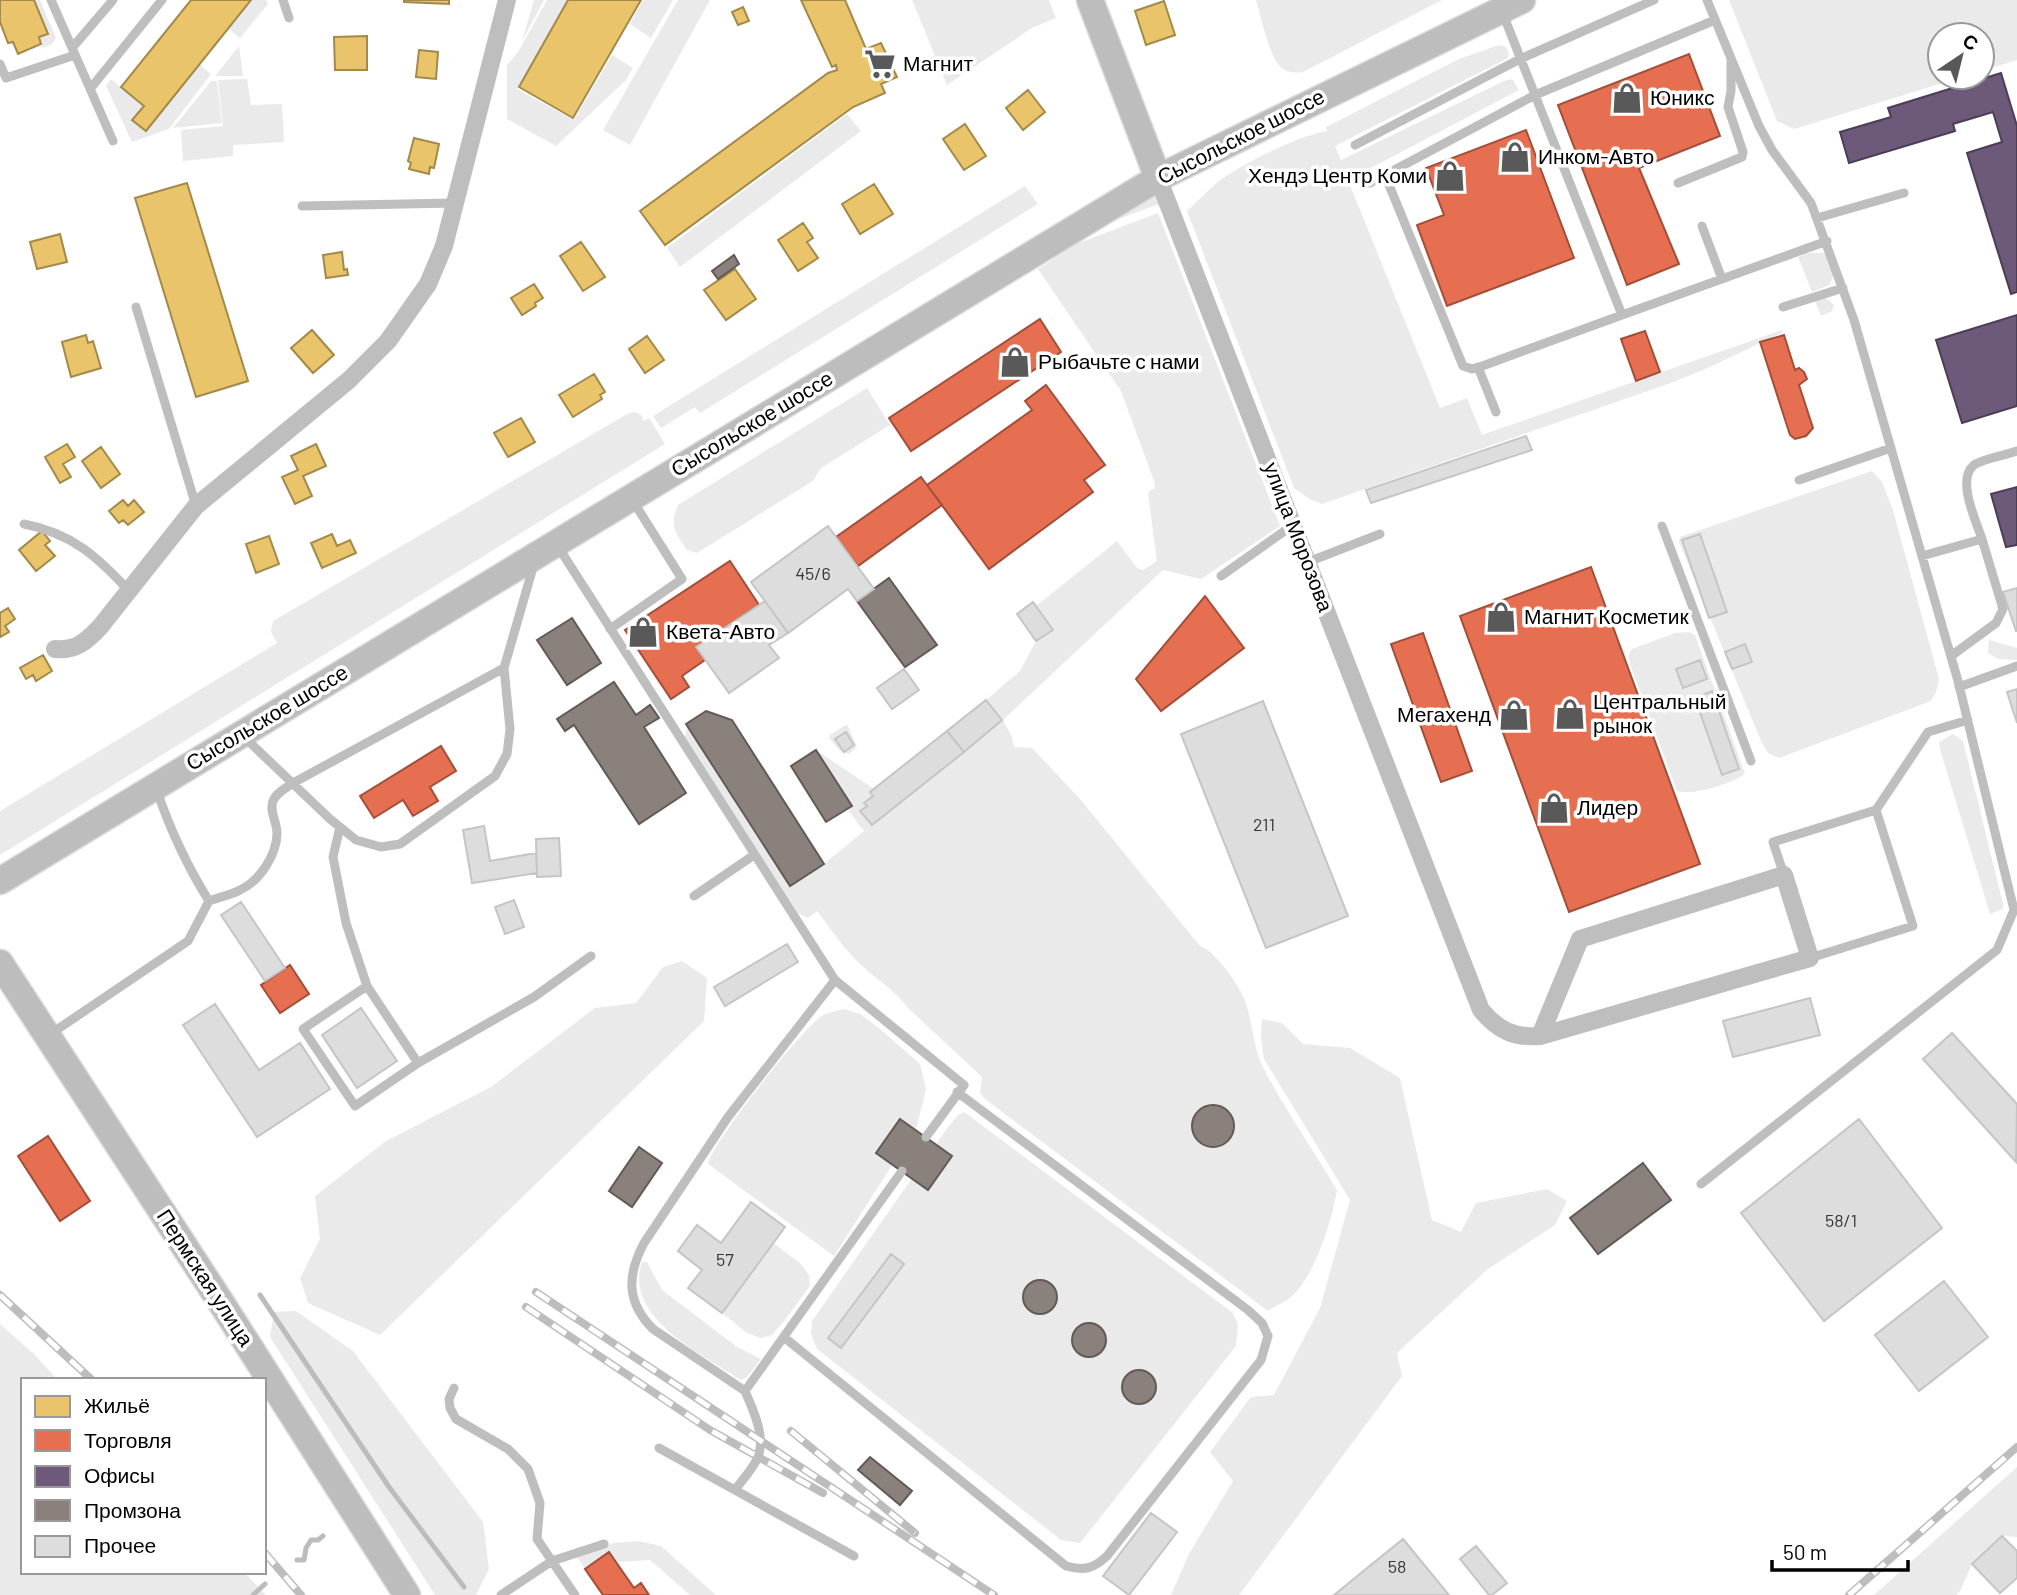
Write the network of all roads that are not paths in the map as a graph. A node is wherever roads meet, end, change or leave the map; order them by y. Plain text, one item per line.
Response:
1 (51, 0) edge
2 (113, 0) edge
3 (162, 0) edge
4 (283, 0) edge
5 (507, 0) edge
6 (1090, 0) edge
7 (1654, 0) edge
8 (1707, 0) edge
9 (1512, 5) edge
10 (289, 18) dead end
11 (1715, 20) junction
12 (74, 51) junction
13 (1520, 59) junction
14 (1731, 60) junction
15 (0, 64) edge
16 (90, 89) junction
17 (1535, 95) junction
18 (113, 141) dead end
19 (1355, 145) dead end
20 (1384, 175) junction
21 (1158, 178) junction
22 (1370, 183) dead end
23 (1678, 183) dead end
24 (1904, 193) dead end
25 (455, 203) junction
26 (302, 206) dead end
27 (1817, 218) junction
28 (1702, 226) dead end
29 (1826, 241) junction
30 (1722, 279) junction
31 (1843, 288) junction
32 (136, 307) dead end
33 (1783, 307) dead end
34 (1622, 315) junction
35 (1478, 367) junction
36 (1496, 412) dead end
37 (1891, 449) junction
38 (2017, 451) edge
39 (1799, 480) dead end
40 (630, 498) junction
41 (196, 506) junction
42 (24, 524) dead end
43 (1293, 525) junction
44 (1662, 526) dead end
45 (1381, 534) dead end
46 (1982, 539) junction
47 (546, 549) junction
48 (1922, 556) junction
49 (1308, 562) junction
50 (1221, 576) dead end
51 (128, 591) junction
52 (610, 629) junction
53 (55, 649) dead end
54 (1951, 656) junction
55 (2017, 666) edge
56 (504, 668) junction
57 (1959, 687) junction
58 (1968, 720) junction
59 (241, 734) junction
60 (1751, 761) dead end
61 (293, 783) junction
62 (155, 787) junction
63 (1876, 810) junction
64 (340, 827) junction
65 (754, 855) junction
66 (1784, 875) junction
67 (0, 881) edge
68 (694, 895) dead end
69 (209, 901) junction
70 (591, 956) dead end
71 (1810, 958) junction
72 (0, 963) edge
73 (835, 980) junction
74 (367, 986) junction
75 (47, 1036) junction
76 (1540, 1037) junction
77 (418, 1063) junction
78 (957, 1092) junction
79 (926, 1138) dead end
80 (902, 1171) dead end
81 (1701, 1184) dead end
82 (785, 1338) junction
83 (454, 1388) dead end
84 (745, 1391) junction
85 (659, 1448) dead end
86 (735, 1490) junction
87 (604, 1544) dead end
88 (854, 1556) dead end
89 (552, 1561) junction
90 (407, 1595) edge
91 (501, 1595) edge
92 (575, 1595) edge

1 - 12 lane
2 - 12 lane
3 - 16 lane
4 - 10 lane
5 - 25 street
6 - 21 main road, улица Морозова
7 - 13 lane
8 - 11 lane
9 - 13 lane
9 - 21 main road, Сысольское шоссе
11 - 14 lane
11 - 17 lane
12 - 15 lane
12 - 16 lane
13 - 17 lane
13 - 19 lane
14 - 23 lane
14 - 27 lane
16 - 18 lane
17 - 20 lane
17 - 34 lane
20 - 22 lane
20 - 35 lane
21 - 40 main road, Сысольское шоссе
21 - 43 street, улица Морозова
24 - 27 lane
25 - 26 lane
25 - 41 street
27 - 29 lane
28 - 30 lane
29 - 30 lane
29 - 31 lane
30 - 34 lane
31 - 33 lane
31 - 37 lane
32 - 41 lane
34 - 35 lane
35 - 36 lane
37 - 39 lane
37 - 48 lane
38 - 46 lane
40 - 47 main road, Сысольское шоссе
40 - 52 lane
41 - 51 street
42 - 51 lane
43 - 49 street, улица Морозова
43 - 50 lane
44 - 60 lane
45 - 49 lane
46 - 48 lane
46 - 54 lane
47 - 52 lane
47 - 56 lane
47 - 59 main road, Сысольское шоссе
48 - 54 lane
49 - 76 street, улица Морозова
51 - 53 street
52 - 65 lane
54 - 57 lane
55 - 57 lane
56 - 61 lane
56 - 64 lane
57 - 58 lane
58 - 63 lane
58 - 81 lane
59 - 61 lane
59 - 62 main road, Сысольское шоссе
61 - 64 lane
61 - 69 lane
62 - 67 main road, Сысольское шоссе
62 - 69 lane
63 - 66 lane
63 - 71 lane
64 - 74 lane
65 - 68 lane
65 - 73 lane
66 - 71 street
66 - 76 street
69 - 75 lane
70 - 77 lane
71 - 76 street
72 - 75 main road, Пермская улица
73 - 78 lane
73 - 84 lane
74 - 77 lane
74 - 77 lane
75 - 90 main road, Пермская улица
78 - 79 lane
78 - 82 lane
80 - 82 lane
82 - 84 lane
83 - 89 lane
84 - 86 lane
85 - 86 lane
86 - 88 lane
87 - 89 lane
89 - 91 lane
89 - 92 lane

